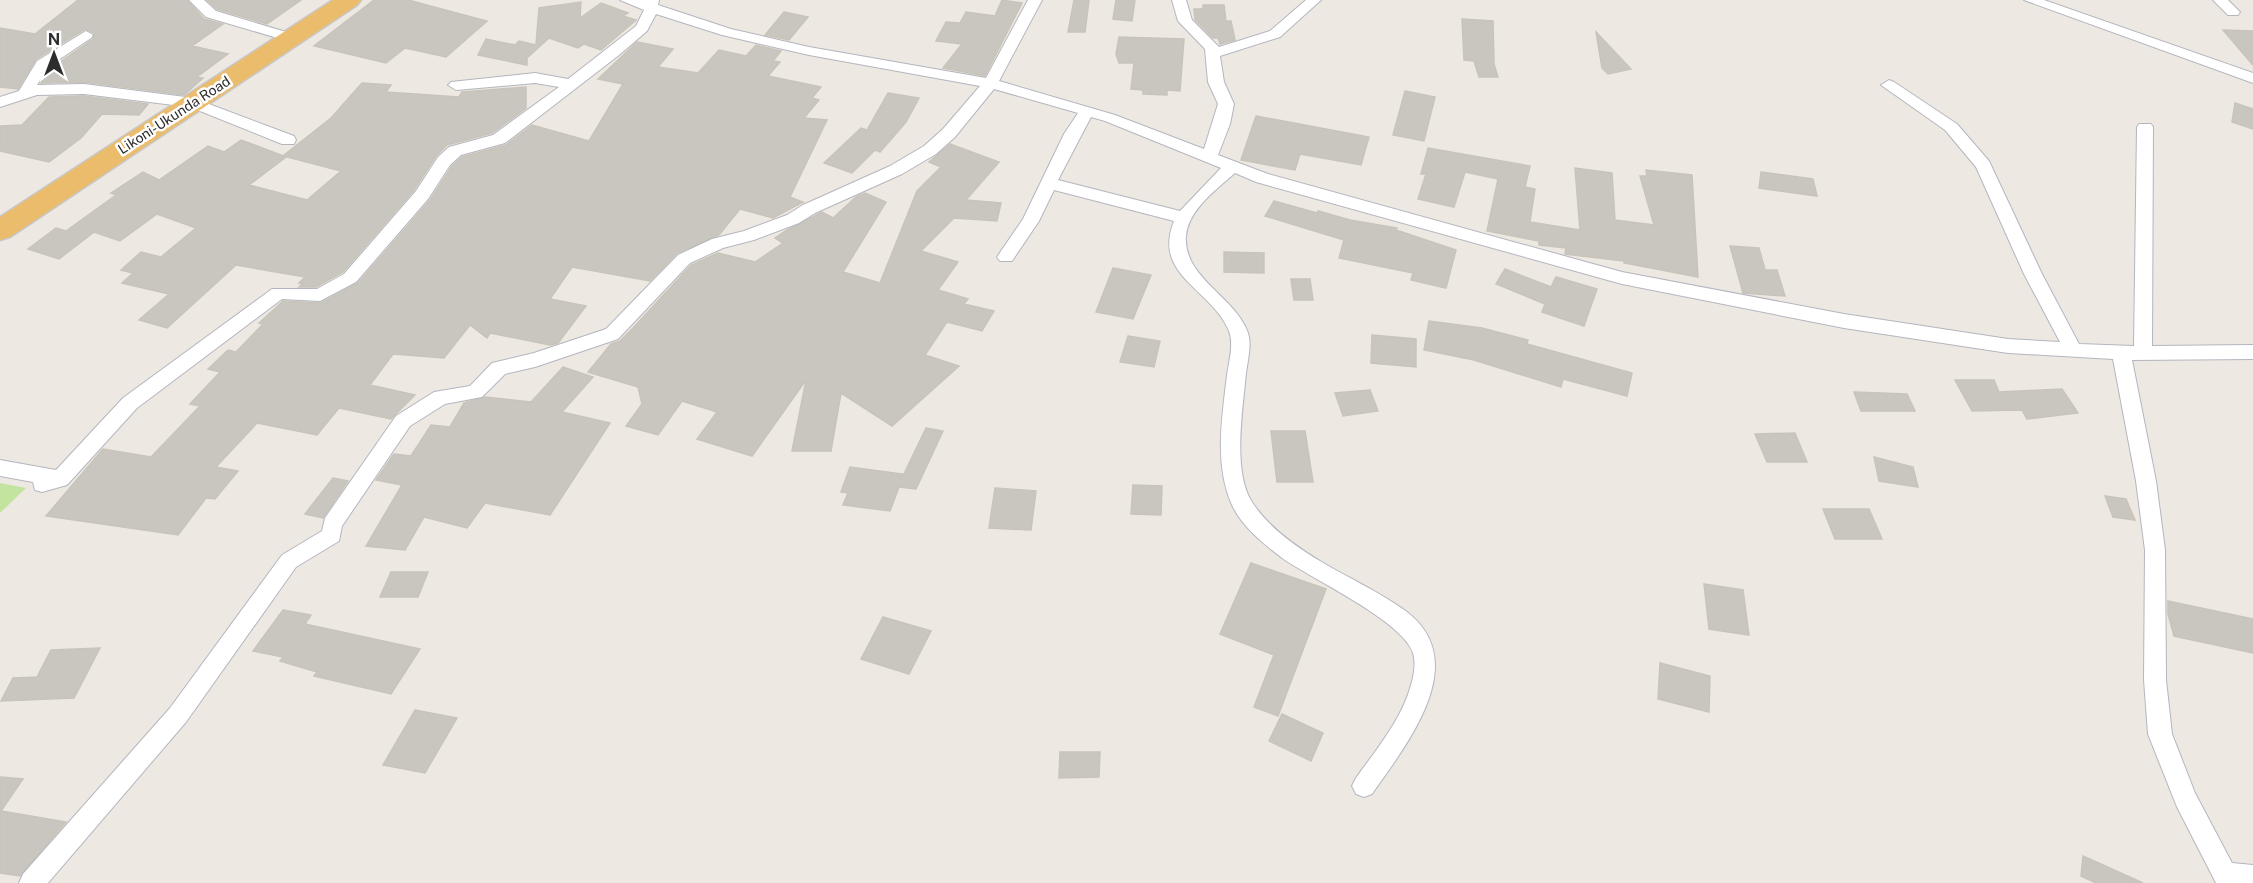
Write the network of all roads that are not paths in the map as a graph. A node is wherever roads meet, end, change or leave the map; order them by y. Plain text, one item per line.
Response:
1 (196, 0) edge
2 (349, 0) edge
3 (627, 0) edge
4 (1035, 0) edge
5 (1179, 0) edge
6 (1314, 0) edge
7 (2031, 0) edge
8 (2220, 0) edge
9 (651, 5) edge
10 (2233, 12) dead end
11 (86, 35) dead end
12 (291, 38) junction
13 (1214, 53) junction
14 (2253, 78) edge
15 (570, 84) junction
16 (990, 84) junction
17 (456, 85) dead end
18 (1889, 85) dead end
19 (25, 93) junction
20 (0, 102) edge
21 (192, 103) junction
22 (1087, 111) junction
23 (2145, 127) dead end
24 (288, 140) dead end
25 (1209, 158) junction
26 (1231, 168) junction
27 (1049, 183) junction
28 (1181, 217) junction
29 (0, 230) edge
30 (1006, 258) dead end
31 (2074, 351) junction
32 (2143, 352) junction
33 (2253, 352) edge
34 (2121, 353) junction
35 (0, 468) edge
36 (1364, 786) dead end
37 (2253, 877) edge
38 (2227, 879) edge
39 (32, 883) edge

1 - 12 street
2 - 12 highway, Likoni-Ukunda Road
3 - 9 street
4 - 16 street
5 - 13 street
6 - 13 street
7 - 14 street
8 - 10 street
9 - 15 street
9 - 16 street
11 - 19 street
12 - 21 highway, Likoni-Ukunda Road
13 - 25 street
15 - 17 street
15 - 35 street
16 - 22 street
16 - 39 street
18 - 31 street
19 - 20 street
19 - 21 street
21 - 24 street
21 - 29 highway, Likoni-Ukunda Road
22 - 25 street
22 - 27 street
23 - 32 street
25 - 26 street
26 - 28 street
26 - 31 street
27 - 28 street
27 - 30 street
28 - 36 street
31 - 34 street
32 - 33 street
32 - 34 street
34 - 38 street
37 - 38 street

